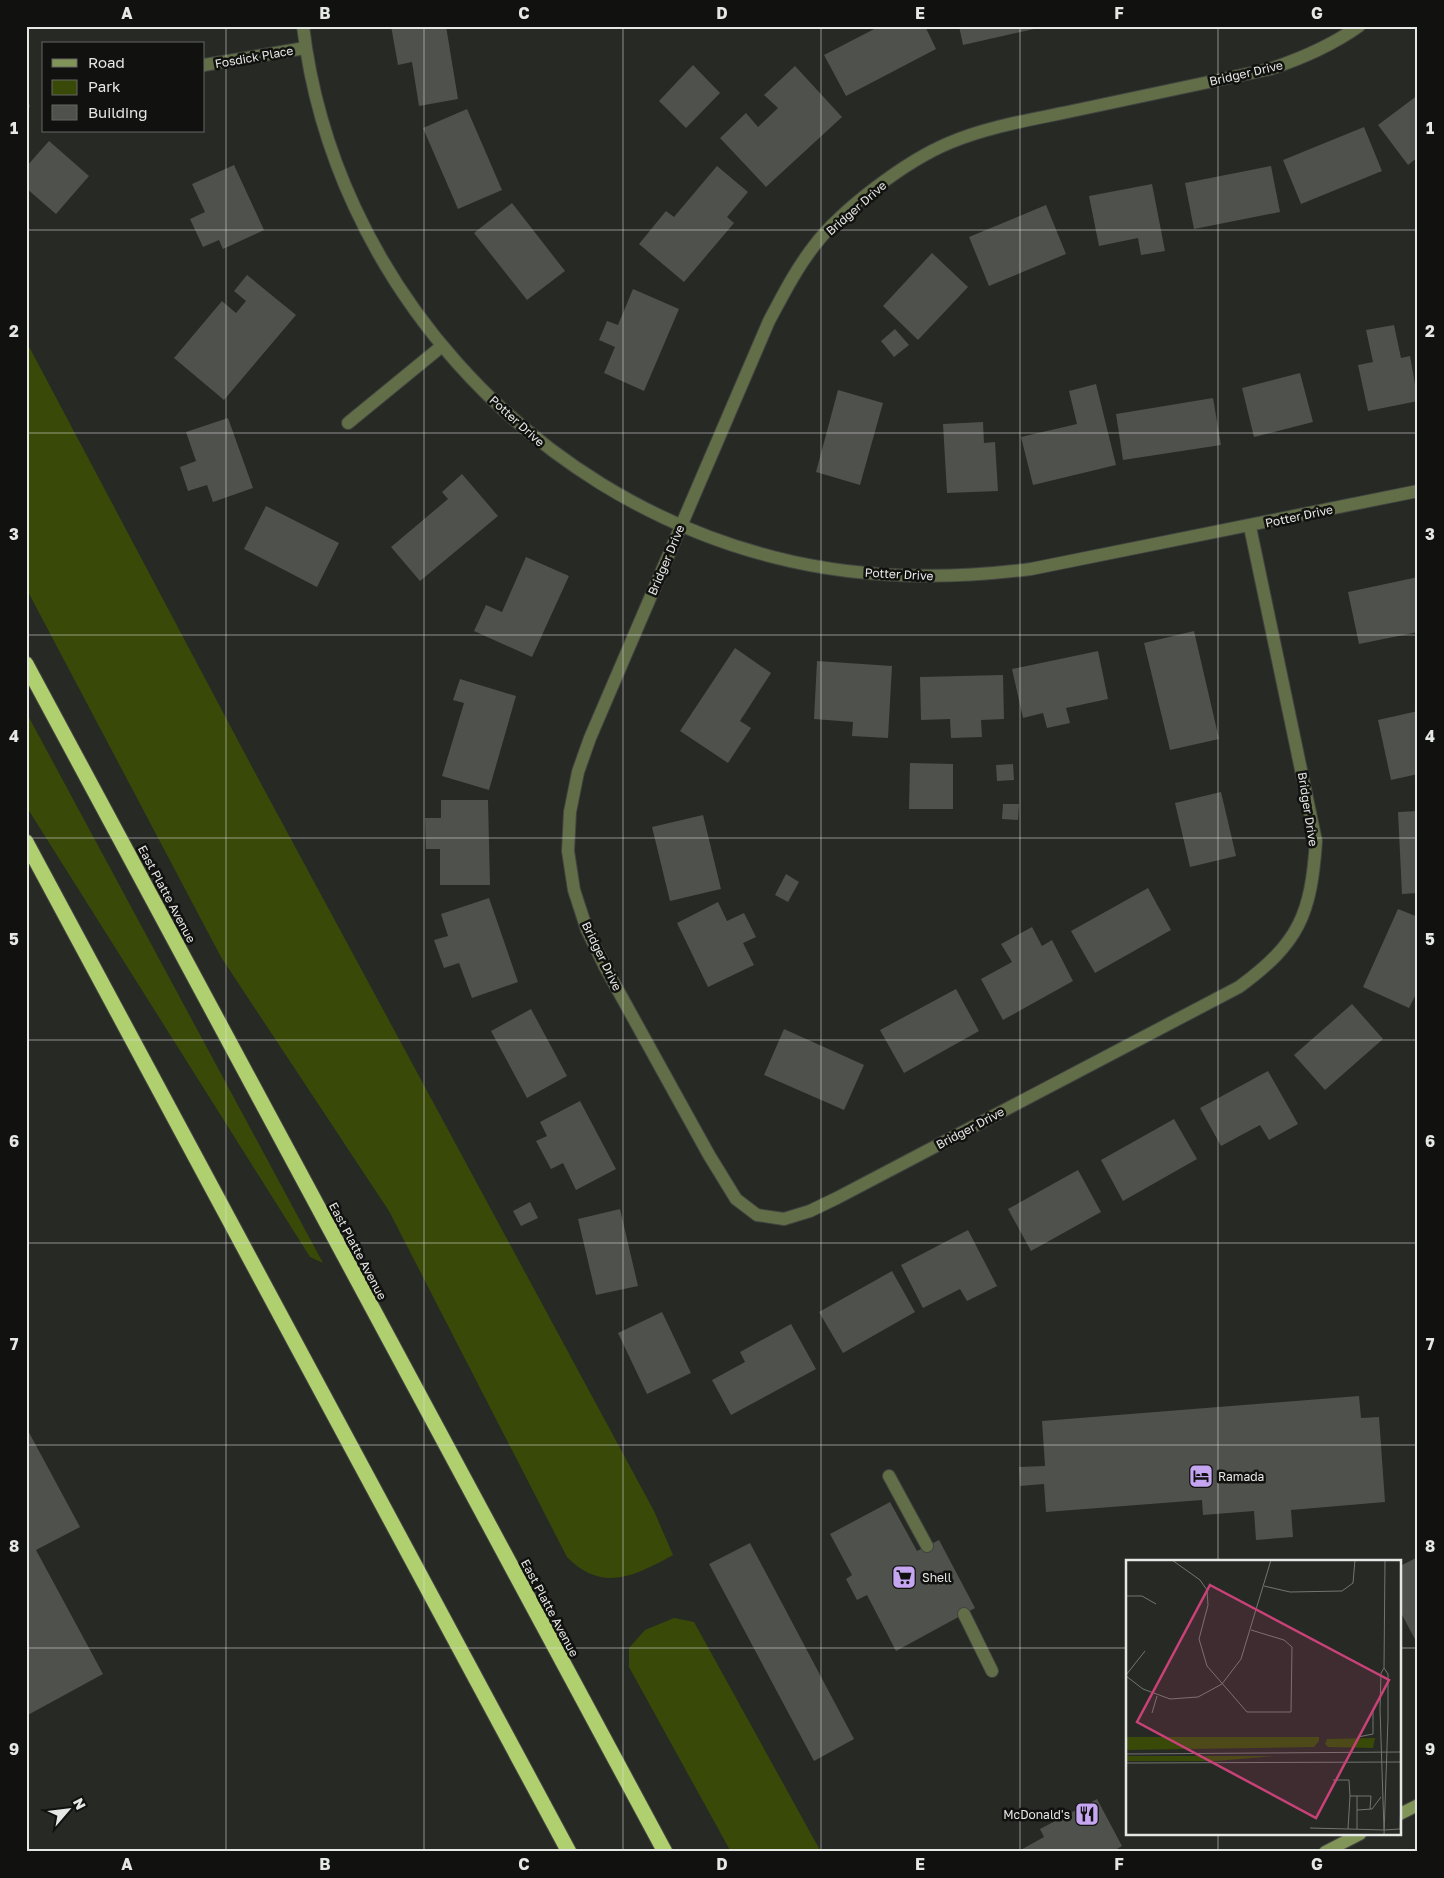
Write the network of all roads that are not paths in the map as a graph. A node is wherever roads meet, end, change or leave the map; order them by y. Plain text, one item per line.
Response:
1 (303, 26) edge
2 (1359, 26) edge
3 (305, 48) junction
4 (205, 66) edge
5 (442, 346) junction
6 (348, 423) dead end
7 (1418, 491) edge
8 (681, 525) junction
9 (1250, 526) junction
10 (26, 664) edge
11 (26, 842) edge
12 (889, 1476) dead end
13 (927, 1546) dead end
14 (964, 1614) dead end
15 (992, 1671) dead end
16 (1418, 1805) edge
17 (1402, 1813) edge
18 (1356, 1836) edge
19 (569, 1852) edge
20 (665, 1852) edge
21 (1325, 1852) edge

1 - 3 street, Potter Drive
2 - 8 street, Bridger Drive
3 - 4 street, Fosdick Place
3 - 5 street, Potter Drive
5 - 6 street
5 - 8 street, Potter Drive
7 - 9 street, Potter Drive
8 - 9 street, Potter Drive
8 - 9 street, Bridger Drive
10 - 20 highway, East Platte Avenue
11 - 19 highway
12 - 13 street
14 - 15 street
16 - 17 main road
18 - 21 main road

